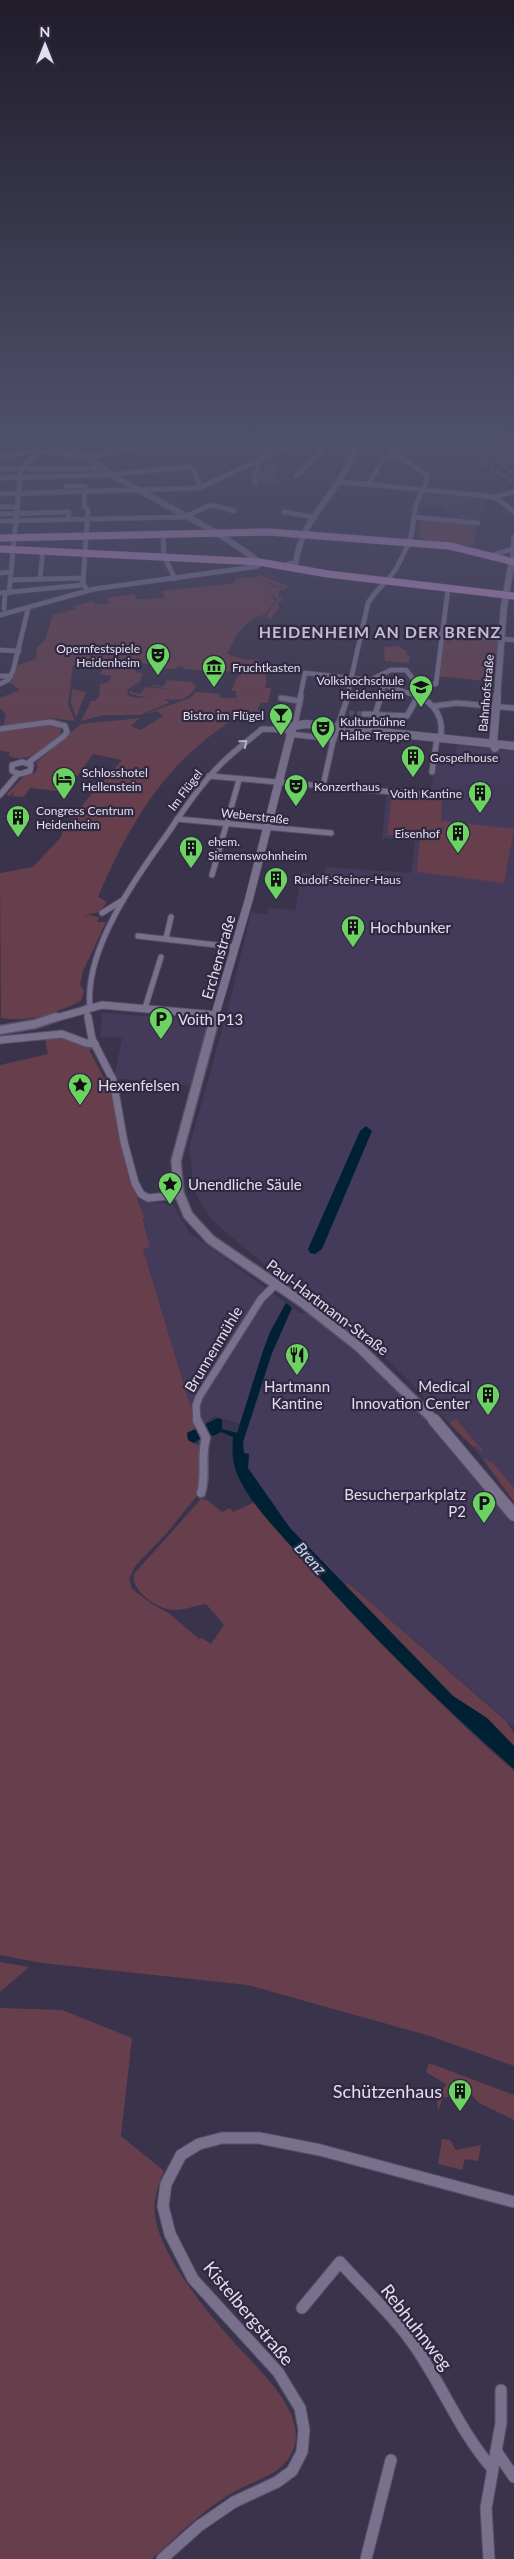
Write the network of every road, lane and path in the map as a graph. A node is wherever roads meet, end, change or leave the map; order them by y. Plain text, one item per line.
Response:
1 (12, 559) edge
2 (42, 559) edge
3 (84, 559) edge
4 (166, 559) edge
5 (218, 559) edge
6 (256, 559) edge
7 (296, 559) edge
8 (401, 559) edge
9 (513, 561) edge
10 (259, 562) junction
11 (284, 566) junction
12 (11, 572) junction
13 (0, 573) edge
14 (83, 578) junction
15 (175, 579) junction
16 (10, 580) junction
17 (40, 580) junction
18 (387, 581) junction
19 (83, 585) junction
20 (448, 589) junction
21 (87, 590) junction
22 (5, 593) edge
23 (506, 595) junction
24 (514, 596) edge
25 (28, 609) junction
26 (3, 613) edge
27 (0, 621) edge
28 (442, 634) junction
29 (501, 639) junction
30 (514, 640) edge
31 (0, 650) edge
32 (18, 650) junction
33 (0, 676) edge
34 (11, 676) junction
35 (353, 678) junction
36 (370, 680) junction
37 (0, 684) edge
38 (384, 684) junction
39 (424, 686) junction
40 (418, 695) junction
41 (281, 698) dead end
42 (299, 700) junction
43 (434, 706) junction
44 (496, 707) junction
45 (514, 708) edge
46 (364, 714) tunnel mouth
47 (375, 715) junction
48 (292, 729) junction
49 (337, 729) junction
50 (0, 730) edge
51 (334, 739) junction
52 (438, 739) junction
53 (494, 746) junction
54 (514, 748) edge
55 (28, 763) junction
56 (432, 772) dead end
57 (18, 774) junction
58 (209, 776) junction
59 (239, 780) junction
60 (278, 783) junction
61 (323, 786) junction
62 (0, 795) edge
63 (451, 797) dead end
64 (177, 819) junction
65 (227, 823) junction
66 (268, 827) junction
67 (331, 833) dead end
68 (212, 875) dead end
69 (123, 900) junction
70 (102, 913) dead end
71 (171, 917) dead end
72 (138, 936) dead end
73 (166, 938) junction
74 (234, 947) junction
75 (161, 957) dead end
76 (88, 1007) junction
77 (145, 1008) junction
78 (216, 1015) junction
79 (0, 1030) edge
80 (0, 1040) edge
81 (95, 1044) junction
82 (180, 1195) junction
83 (276, 1284) junction
84 (201, 1493) dead end
85 (514, 1515) edge
86 (514, 2202) edge
87 (302, 2308) dead end
88 (500, 2390) dead end
89 (496, 2451) junction
90 (391, 2460) dead end
91 (492, 2468) junction
92 (514, 2477) edge
93 (162, 2559) edge
94 (366, 2559) edge
95 (490, 2559) edge

1 - 12 street
2 - 17 street
3 - 14 street
4 - 15 street
5 - 10 main road
6 - 10 street
7 - 11 street
8 - 18 street
9 - 23 main road, Bahnhofstraße
10 - 11 main road
10 - 15 street
11 - 18 main road
12 - 13 street
12 - 16 street
14 - 17 street
14 - 19 street
15 - 21 street
16 - 17 street
16 - 22 street
18 - 20 main road
18 - 35 street
19 - 21 street
19 - 22 street
20 - 23 main road
20 - 28 street
21 - 25 street
22 - 26 street
23 - 24 main road
23 - 29 main road, Bahnhofstraße
25 - 26 street
25 - 32 street
26 - 27 street
28 - 29 street
28 - 39 street
29 - 30 street
29 - 44 main road, Bahnhofstraße
31 - 32 street
32 - 34 street
33 - 34 street
34 - 37 street
35 - 36 street
35 - 42 street
35 - 49 street
36 - 38 street
36 - 39 street
38 - 40 street
38 - 47 street
39 - 40 street
40 - 43 street
40 - 47 street
41 - 42 street
42 - 48 street
43 - 44 street
43 - 52 street
44 - 45 street
44 - 53 main road, Bahnhofstraße
46 - 47 street
48 - 49 main road
48 - 51 street, Im Flügel
58 -> 48 street, Im Flügel
48 - 60 main road, Erchenstraße
49 - 51 street
49 - 52 main road
50 - 55 street
51 - 61 street
52 - 53 main road
52 - 56 street
53 - 54 main road
55 - 57 street
55 - 57 street
57 - 62 street
58 - 59 street
58 - 64 street, Im Flügel
59 - 60 street
59 - 65 street
60 - 61 street
60 - 66 main road, Erchenstraße
61 - 63 street
64 - 65 street, Weberstraße
64 - 69 street, Im Flügel
65 - 66 street, Weberstraße
65 - 68 street
66 - 67 street, Weberstraße
66 - 74 main road, Erchenstraße
69 - 70 street, Im Flügel
69 - 76 street, Im Flügel
71 - 73 street
72 - 73 street
73 - 74 street
74 - 78 main road, Erchenstraße
75 - 77 street
76 - 77 street
76 - 79 street
76 - 81 street, Im Flügel
77 - 78 street
78 - 82 main road, Erchenstraße
80 - 81 street
81 - 82 street, Im Flügel
82 - 83 main road, Paul-Hartmann-Straße
83 - 84 street, Brunnenmühle
83 - 85 main road, Paul-Hartmann-Straße
86 - 93 street, Kistelbergstraße
87 - 91 street, Rebhuhnweg
88 - 89 street
89 - 91 street
89 - 92 street
90 - 94 street
91 - 95 street

